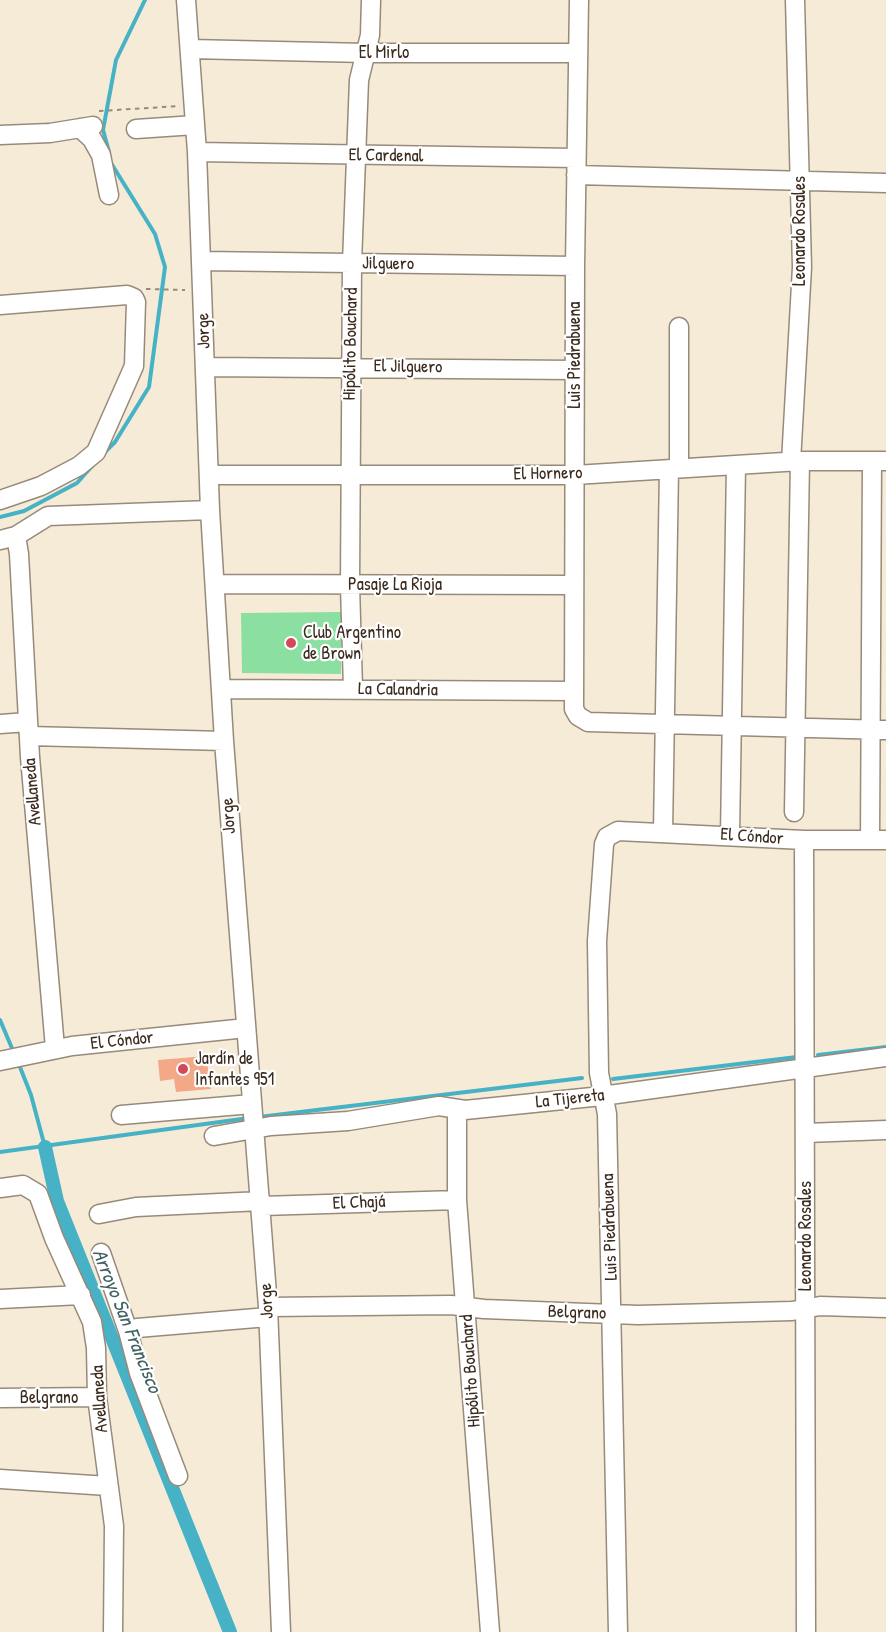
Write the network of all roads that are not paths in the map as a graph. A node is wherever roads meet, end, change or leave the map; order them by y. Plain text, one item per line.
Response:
1 (186, 0) edge
2 (371, 0) edge
3 (579, 0) edge
4 (795, 0) edge
5 (190, 49) junction
6 (366, 53) junction
7 (577, 53) junction
8 (194, 121) junction
9 (136, 129) dead end
10 (0, 135) edge
11 (197, 152) junction
12 (355, 156) junction
13 (576, 167) junction
14 (800, 181) junction
15 (886, 183) edge
16 (109, 195) dead end
17 (202, 261) junction
18 (352, 263) junction
19 (575, 266) junction
20 (0, 305) edge
21 (679, 327) dead end
22 (350, 366) junction
23 (205, 367) junction
24 (575, 369) junction
25 (879, 461) edge
26 (795, 462) junction
27 (736, 465) junction
28 (674, 469) junction
29 (351, 474) junction
30 (210, 475) junction
31 (575, 475) junction
32 (0, 500) edge
33 (210, 510) junction
34 (8, 538) edge
35 (216, 584) junction
36 (350, 585) junction
37 (573, 585) junction
38 (222, 689) junction
39 (352, 689) junction
40 (574, 700) junction
41 (666, 723) junction
42 (0, 724) edge
43 (731, 724) junction
44 (794, 727) junction
45 (29, 729) junction
46 (878, 729) edge
47 (224, 741) junction
48 (794, 812) dead end
49 (618, 831) joint
50 (663, 832) junction
51 (730, 835) junction
52 (804, 840) junction
53 (878, 840) edge
54 (246, 1028) junction
55 (47, 1050) junction
56 (886, 1057) edge
57 (0, 1061) edge
58 (806, 1068) junction
59 (602, 1096) junction
60 (457, 1110) junction
61 (121, 1115) dead end
62 (253, 1117) junction
63 (886, 1130) edge
64 (806, 1133) junction
65 (214, 1136) dead end
66 (0, 1188) edge
67 (457, 1200) junction
68 (261, 1204) junction
69 (99, 1214) dead end
70 (101, 1253) dead end
71 (81, 1295) junction
72 (0, 1299) edge
73 (466, 1307) junction
74 (806, 1308) junction
75 (886, 1308) edge
76 (268, 1312) junction
77 (612, 1314) junction
78 (128, 1331) junction
79 (97, 1397) junction
80 (0, 1398) edge
81 (178, 1476) dead end
82 (0, 1479) edge
83 (108, 1486) junction
84 (113, 1632) edge
85 (281, 1632) edge
86 (490, 1632) edge
87 (618, 1632) edge
88 (806, 1632) edge

1 - 5 street, Jorge
2 - 6 street, Hipólito Bouchard
3 - 7 street, Luis Piedrabuena
4 - 14 street, Leonardo Rosales
5 - 6 street, El Mirlo
5 - 8 street, Jorge
6 - 7 street, El Mirlo
6 - 12 street, Hipólito Bouchard
7 - 13 street, Luis Piedrabuena
8 - 9 street
8 - 11 street, Jorge
10 - 16 street
11 - 12 street, El Cardenal
11 - 17 street, Jorge
12 - 13 street, El Cardenal
12 - 18 street, Hipólito Bouchard
13 - 14 street, El Cardenal
13 - 19 street, Luis Piedrabuena
14 - 15 street, El Cardenal
14 - 26 street, Leonardo Rosales
17 - 18 street, Jilguero
17 - 23 street, Jorge
18 - 19 street, Jilguero
18 - 22 street, Hipólito Bouchard
19 - 24 street, Luis Piedrabuena
20 - 32 street
21 - 28 street
22 - 23 street, El Jilguero
22 - 24 street, El Jilguero
22 - 29 street, Hipólito Bouchard
23 - 30 street, Jorge
24 - 31 street, Luis Piedrabuena
25 - 26 street, El Hornero
25 - 46 street
26 - 27 street, El Hornero
26 - 44 street, Leonardo Rosales
27 - 28 street, El Hornero
27 - 43 street
28 - 31 street, El Hornero
28 - 41 street
29 - 30 street, El Hornero
29 - 31 street, El Hornero
29 - 36 street, Hipólito Bouchard
30 - 33 street, Jorge
31 - 37 street, Luis Piedrabuena
33 - 34 street
33 - 35 street, Jorge
34 - 45 street, Avellaneda
35 - 36 street, Pasaje La Rioja
35 - 38 street, Jorge
36 - 37 street, Pasaje La Rioja
36 - 39 street, Hipólito Bouchard
37 - 40 street, Luis Piedrabuena
38 - 39 street, La Calandria
38 - 47 street, Jorge
39 - 40 street, La Calandria
40 - 41 street, La Calandria
41 - 43 street, La Calandria
41 - 50 street
42 - 45 street
43 - 44 street, La Calandria
43 - 51 street
44 - 46 street, La Calandria
44 - 48 street, Leonardo Rosales
45 - 47 street
45 - 55 street, Avellaneda
46 - 53 street
47 - 54 street, Jorge
49 - 50 street, El Cóndor
49 - 59 street, Luis Piedrabuena
50 - 51 street, El Cóndor
51 - 52 street, El Cóndor
52 - 53 street, El Cóndor
52 - 58 street, Leonardo Rosales
54 - 55 street, El Cóndor
54 - 62 street, Jorge
55 - 57 street, El Cóndor
56 - 58 street, La Tijereta
58 - 59 street, La Tijereta
58 - 64 street, Leonardo Rosales
59 - 60 street, La Tijereta
59 - 77 street, Luis Piedrabuena
60 - 62 street, La Tijereta
60 - 67 street, Hipólito Bouchard
61 - 62 street
62 - 65 street
62 - 68 street, Jorge
63 - 64 street
64 - 74 street, Leonardo Rosales
66 - 71 street, Avellaneda
67 - 68 street, El Chajá
67 - 73 street, Hipólito Bouchard
68 - 69 street, El Chajá
68 - 76 street, Jorge
70 - 78 street
71 - 72 street
71 - 79 street, Avellaneda
73 - 76 street, Belgrano
73 - 77 street, Belgrano
73 - 86 street, Hipólito Bouchard
74 - 75 street, Belgrano
74 - 77 street, Belgrano
74 - 88 street, Leonardo Rosales
76 - 78 street, Belgrano
76 - 85 street, Jorge
77 - 87 street, Luis Piedrabuena
78 - 81 street
79 - 80 street, Belgrano
79 - 83 street, Avellaneda
82 - 83 street
83 - 84 street, Avellaneda

